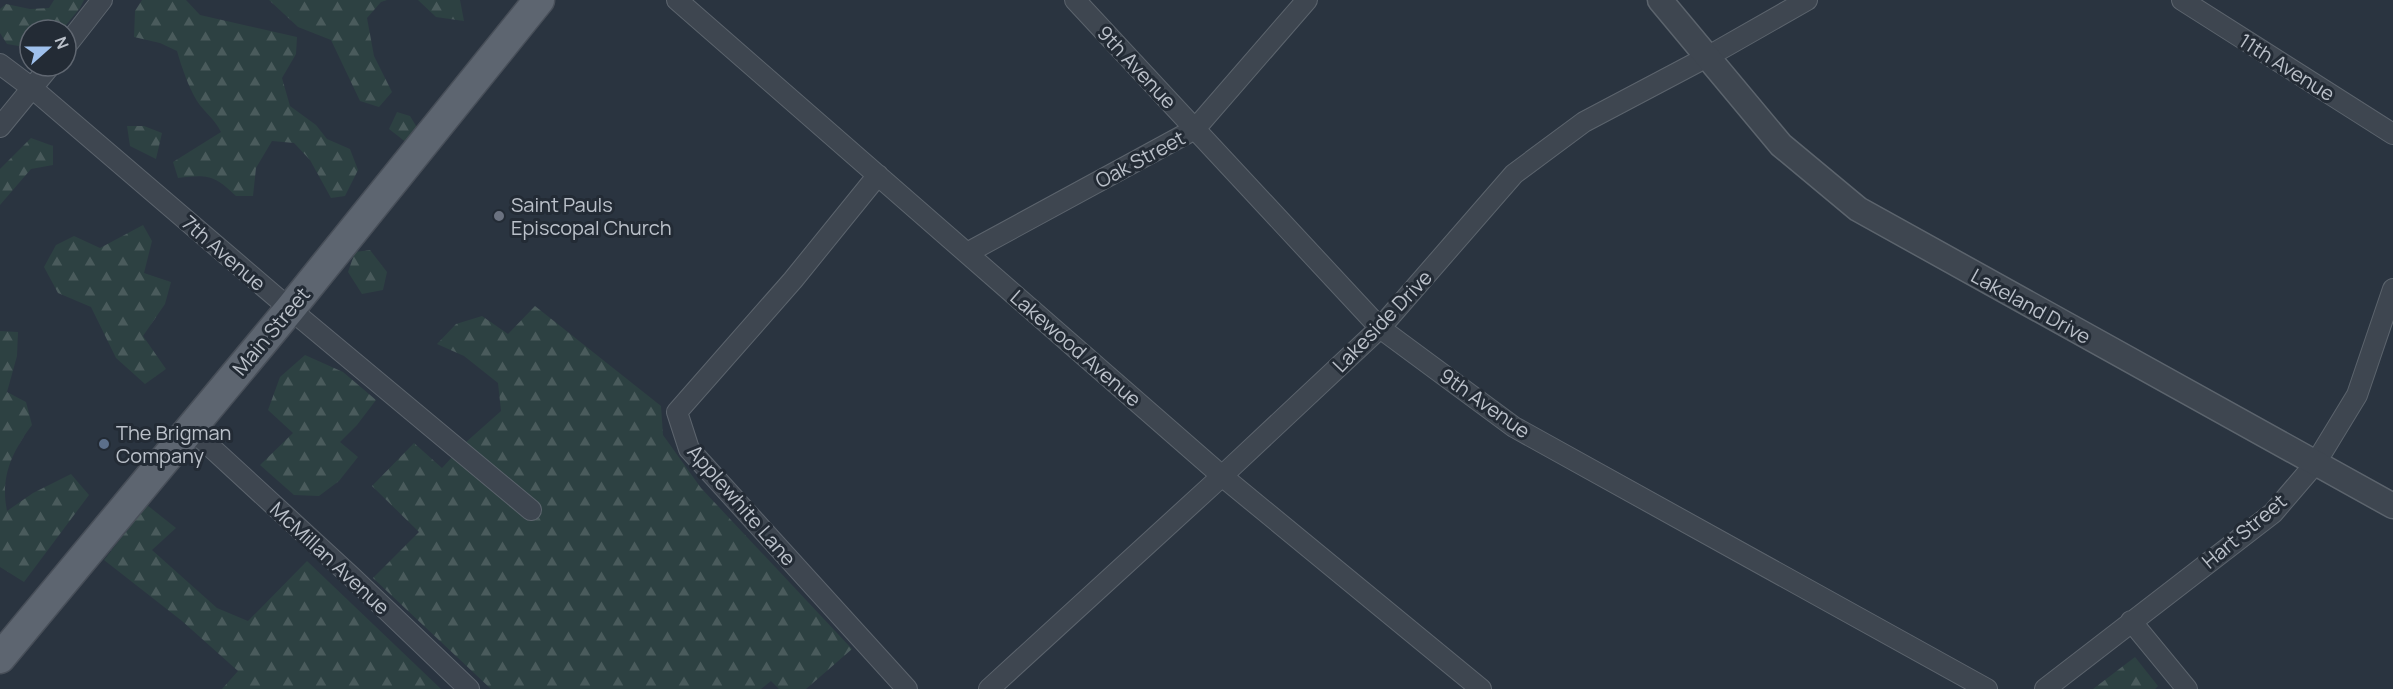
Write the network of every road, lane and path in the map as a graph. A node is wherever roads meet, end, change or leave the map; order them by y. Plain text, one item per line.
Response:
1 (102, 0) edge
2 (539, 0) edge
3 (677, 0) edge
4 (1075, 0) edge
5 (1307, 0) edge
6 (1660, 0) edge
7 (1807, 0) edge
8 (2182, 0) edge
9 (78, 31) edge
10 (1707, 57) junction
11 (0, 64) edge
12 (40, 78) edge
13 (32, 88) junction
14 (0, 127) edge
15 (1195, 129) junction
16 (2393, 134) edge
17 (878, 175) junction
18 (967, 253) junction
19 (2393, 289) edge
20 (290, 309) junction
21 (1380, 328) junction
22 (190, 428) junction
23 (2315, 464) junction
24 (1222, 476) junction
25 (2393, 506) edge
26 (531, 510) dead end
27 (2131, 621) junction
28 (0, 658) edge
29 (469, 689) edge
30 (906, 689) edge
31 (989, 689) edge
32 (1481, 689) edge
33 (1987, 689) edge
34 (2045, 689) edge
35 (2187, 689) edge

1 - 9 street
2 - 20 main road, Main Street
3 - 17 street, Lakewood Avenue
4 - 15 street, 9th Avenue
5 - 15 street, Oak Street
6 - 10 street, Lakeland Drive
7 - 10 street, Lakeside Drive
8 - 16 street, 11th Avenue
10 - 21 street, Lakeside Drive
10 - 23 street, Lakeland Drive
11 - 13 street, 7th Avenue
12 - 13 street
13 - 14 street
13 - 20 street, 7th Avenue
15 - 18 street, Oak Street
15 - 21 street, 9th Avenue
17 - 18 street, Lakewood Avenue
17 - 30 street, Applewhite Lane
18 - 24 street, Lakewood Avenue
19 - 23 street, Hart Street
20 - 22 main road, Main Street
20 - 26 street, 7th Avenue
21 - 24 street, Lakeside Drive
21 - 33 street, 9th Avenue
22 - 28 main road, Main Street
22 - 29 street, McMillan Avenue
23 - 25 street, Lakeland Drive
23 - 27 street, Hart Street
24 - 31 street, Lakeside Drive
24 - 32 street, Lakewood Avenue
27 - 34 street, Hart Street
27 - 35 street

